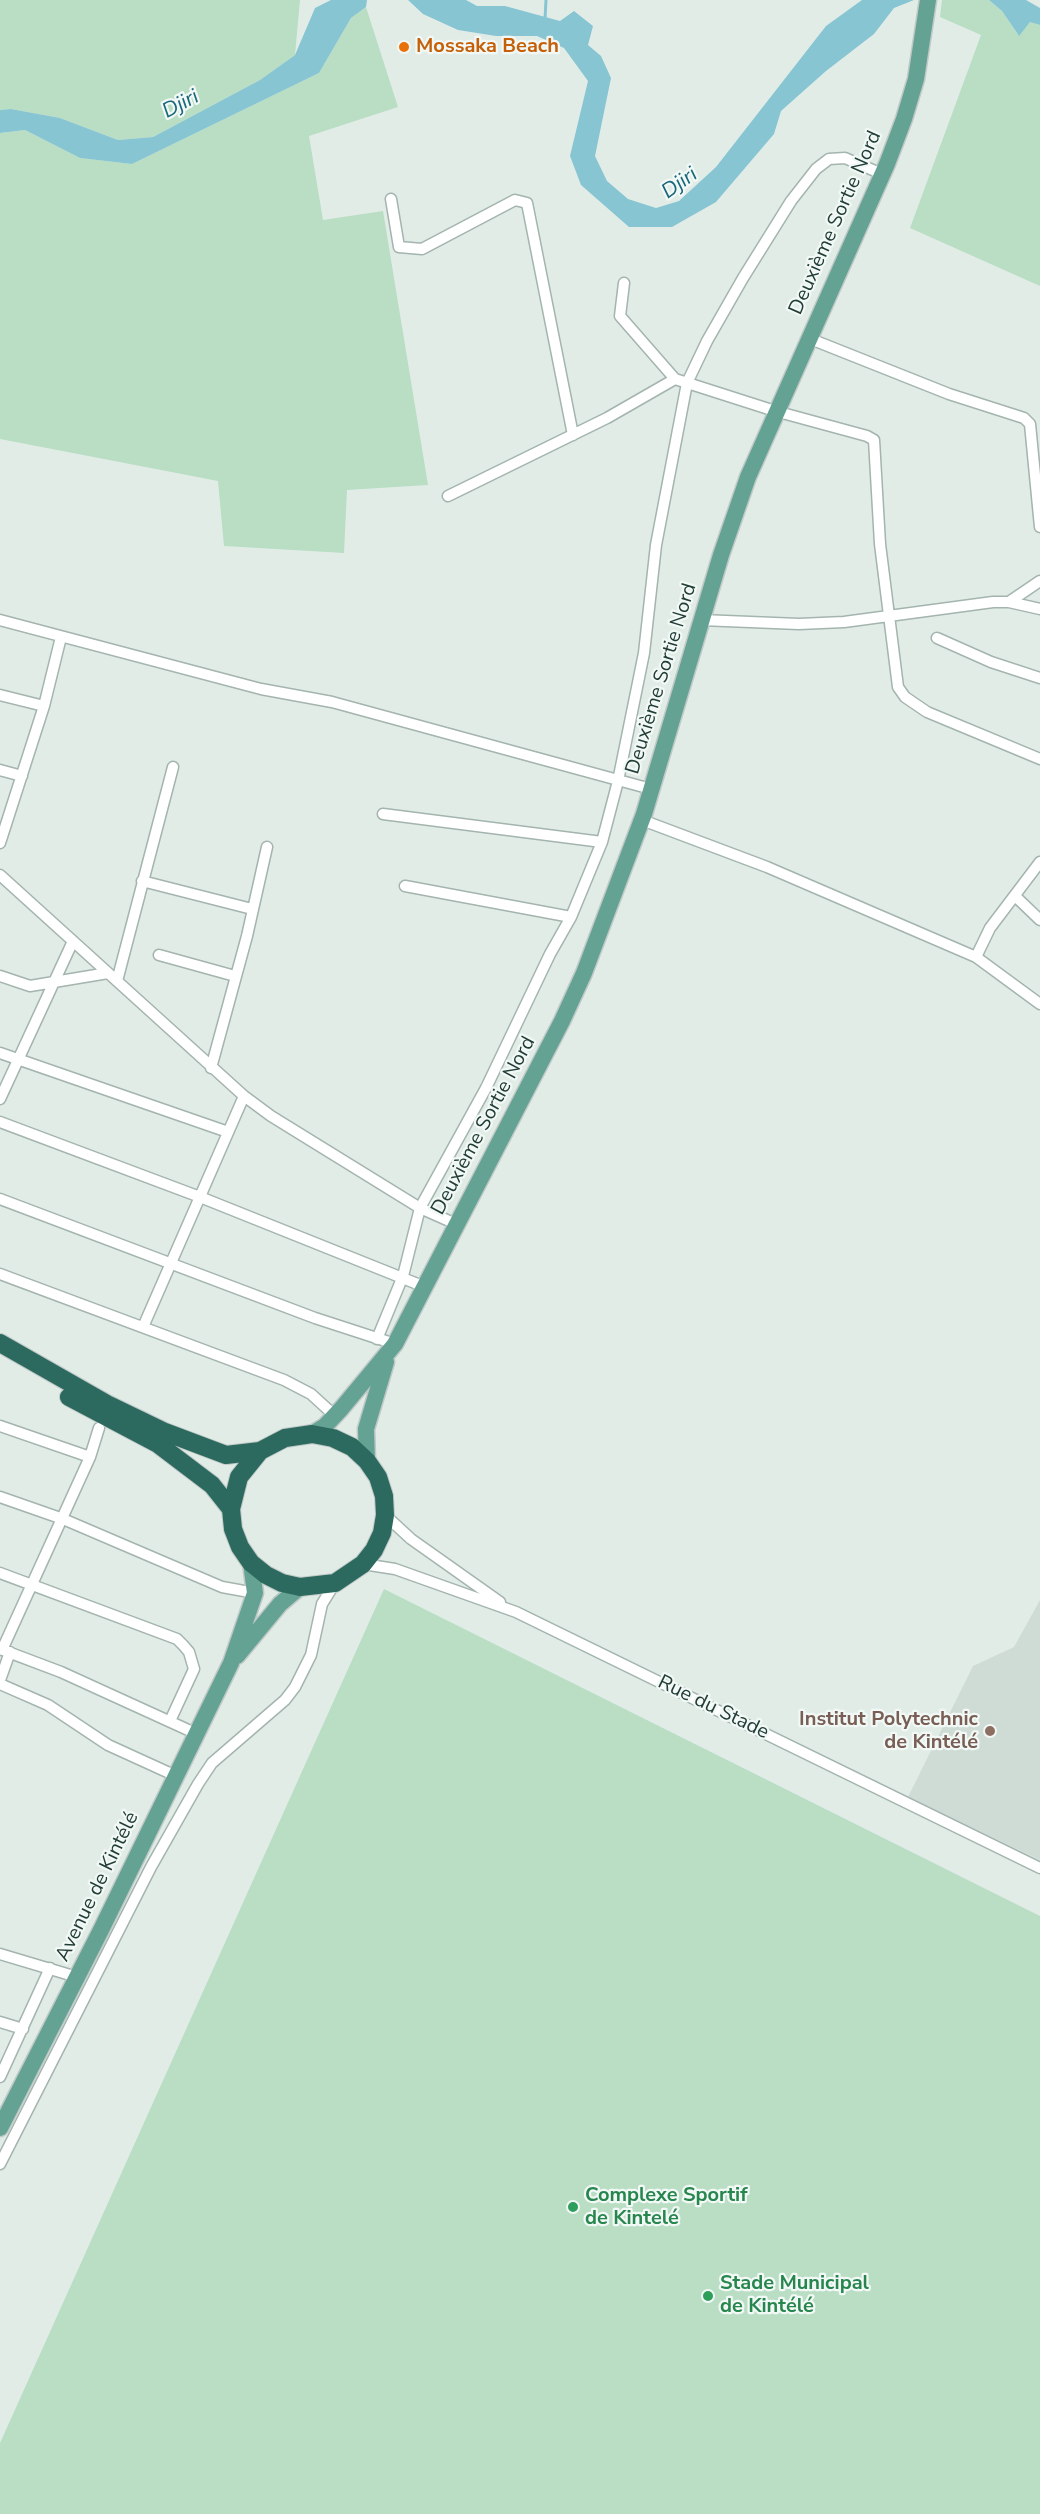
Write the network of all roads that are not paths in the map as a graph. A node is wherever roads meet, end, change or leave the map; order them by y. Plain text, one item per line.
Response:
1 (928, 0) edge
2 (882, 174) junction
3 (392, 199) dead end
4 (624, 283) dead end
5 (808, 338) junction
6 (675, 378) junction
7 (687, 383) junction
8 (775, 411) junction
9 (573, 435) junction
10 (448, 496) dead end
11 (1040, 527) edge
12 (1040, 581) edge
13 (1009, 602) junction
14 (1040, 609) edge
15 (888, 615) junction
16 (0, 620) edge
17 (701, 620) junction
18 (61, 638) junction
19 (937, 638) dead end
20 (1040, 678) edge
21 (0, 695) edge
22 (44, 706) junction
23 (1040, 759) edge
24 (173, 767) dead end
25 (0, 770) edge
26 (22, 776) junction
27 (618, 782) junction
28 (651, 789) junction
29 (383, 814) dead end
30 (642, 820) junction
31 (603, 842) junction
32 (0, 843) edge
33 (267, 848) dead end
34 (1040, 862) edge
35 (0, 875) edge
36 (142, 881) junction
37 (405, 886) dead end
38 (1015, 896) junction
39 (252, 909) junction
40 (572, 917) junction
41 (1040, 920) edge
42 (73, 941) junction
43 (159, 955) dead end
44 (976, 957) junction
45 (108, 973) junction
46 (0, 976) edge
47 (235, 976) junction
48 (117, 981) junction
49 (53, 983) junction
50 (1040, 1004) edge
51 (0, 1053) edge
52 (18, 1059) junction
53 (211, 1068) junction
54 (244, 1096) junction
55 (0, 1099) edge
56 (0, 1122) edge
57 (228, 1132) junction
58 (200, 1197) junction
59 (0, 1199) edge
60 (420, 1208) junction
61 (456, 1224) junction
62 (172, 1263) junction
63 (0, 1274) edge
64 (403, 1276) junction
65 (425, 1287) junction
66 (143, 1327) junction
67 (377, 1339) junction
68 (0, 1343) edge
69 (392, 1348) junction
70 (0, 1357) edge
71 (335, 1416) junction
72 (0, 1425) edge
73 (99, 1428) dead end
74 (312, 1434) junction
75 (260, 1451) junction
76 (90, 1457) junction
77 (367, 1461) junction
78 (0, 1497) edge
79 (231, 1509) junction
80 (385, 1515) junction
81 (63, 1519) junction
82 (251, 1563) junction
83 (363, 1564) junction
84 (0, 1573) edge
85 (335, 1582) junction
86 (31, 1584) junction
87 (300, 1587) junction
88 (255, 1593) junction
89 (516, 1612) junction
90 (4, 1650) edge
91 (231, 1663) junction
92 (0, 1682) edge
93 (170, 1721) junction
94 (197, 1734) junction
95 (176, 1776) junction
96 (1040, 1868) edge
97 (0, 1954) edge
98 (50, 1968) junction
99 (78, 1977) junction
100 (0, 2022) edge
101 (23, 2029) junction
102 (0, 2077) edge
103 (0, 2128) edge
104 (0, 2164) edge

1 - 2 main road, Deuxième Sortie Nord
2 - 5 main road, Deuxième Sortie Nord
2 - 7 street
3 - 9 street
4 - 6 street
5 - 8 main road, Deuxième Sortie Nord
5 - 11 street
6 - 7 street
6 - 9 street
7 - 8 street
7 - 27 street
8 - 15 street
8 - 17 main road, Deuxième Sortie Nord
9 - 10 street
12 - 13 street
13 - 14 street
13 - 15 street
15 - 17 street
15 - 23 street
16 - 18 street
17 - 28 main road, Deuxième Sortie Nord
18 - 22 street
18 - 27 street
19 - 20 street
21 - 22 street
22 - 26 street
24 - 36 street
25 - 26 street
26 - 32 street
27 - 28 street
27 - 31 street
28 - 30 main road, Deuxième Sortie Nord
29 - 31 street
30 - 44 street
30 - 61 main road, Deuxième Sortie Nord
31 - 40 street
33 - 39 street
34 - 38 street
35 - 42 street
36 - 39 street
36 - 48 street
37 - 40 street
38 - 41 street
38 - 44 street
39 - 47 street
40 - 60 street
42 - 45 street
42 - 49 street
43 - 47 street
44 - 50 street
45 - 48 street
45 - 49 street
46 - 49 street
47 - 53 street
48 - 53 street
49 - 52 street
51 - 52 street
52 - 55 street
52 - 57 street
53 - 54 street
54 - 57 street
54 - 60 street
56 - 58 street
57 - 58 street
58 - 62 street
58 - 64 street
59 - 62 street
60 - 61 street
60 - 64 street
61 - 65 main road, Deuxième Sortie Nord
62 - 66 street
62 - 67 street
63 - 66 street
64 - 65 street
64 - 67 street
65 - 69 main road, Deuxième Sortie Nord
66 - 71 street
67 - 69 street
68 - 75 highway
69 - 71 main road, Deuxième Sortie Nord
69 - 77 main road, Deuxième Sortie Nord
70 - 79 highway
71 - 74 main road, Deuxième Sortie Nord
72 - 76 street
73 - 76 street
74 - 75 highway
74 - 77 highway
75 - 79 highway
76 - 81 street
77 - 80 highway
78 - 81 street
79 - 82 highway
80 - 83 highway
80 - 89 street, Rue du Stade
81 - 86 street
81 - 88 street
82 - 87 highway
82 - 88 main road, Avenue de Kintélé
83 - 85 highway
83 - 89 street, Rue du Stade
84 - 86 street
85 - 87 highway
85 - 104 street
86 - 90 street
86 - 93 street
87 - 91 main road, Avenue de Kintélé
88 - 91 main road, Avenue de Kintélé
89 - 96 street, Rue du Stade
90 - 92 street
90 - 93 street
91 - 94 main road, Avenue de Kintélé
92 - 95 street
93 - 94 street
94 - 95 main road, Avenue de Kintélé
95 - 99 main road, Avenue de Kintélé
97 - 98 street
98 - 99 street
98 - 101 street
99 - 103 main road, Avenue de Kintélé
100 - 101 street
101 - 102 street

